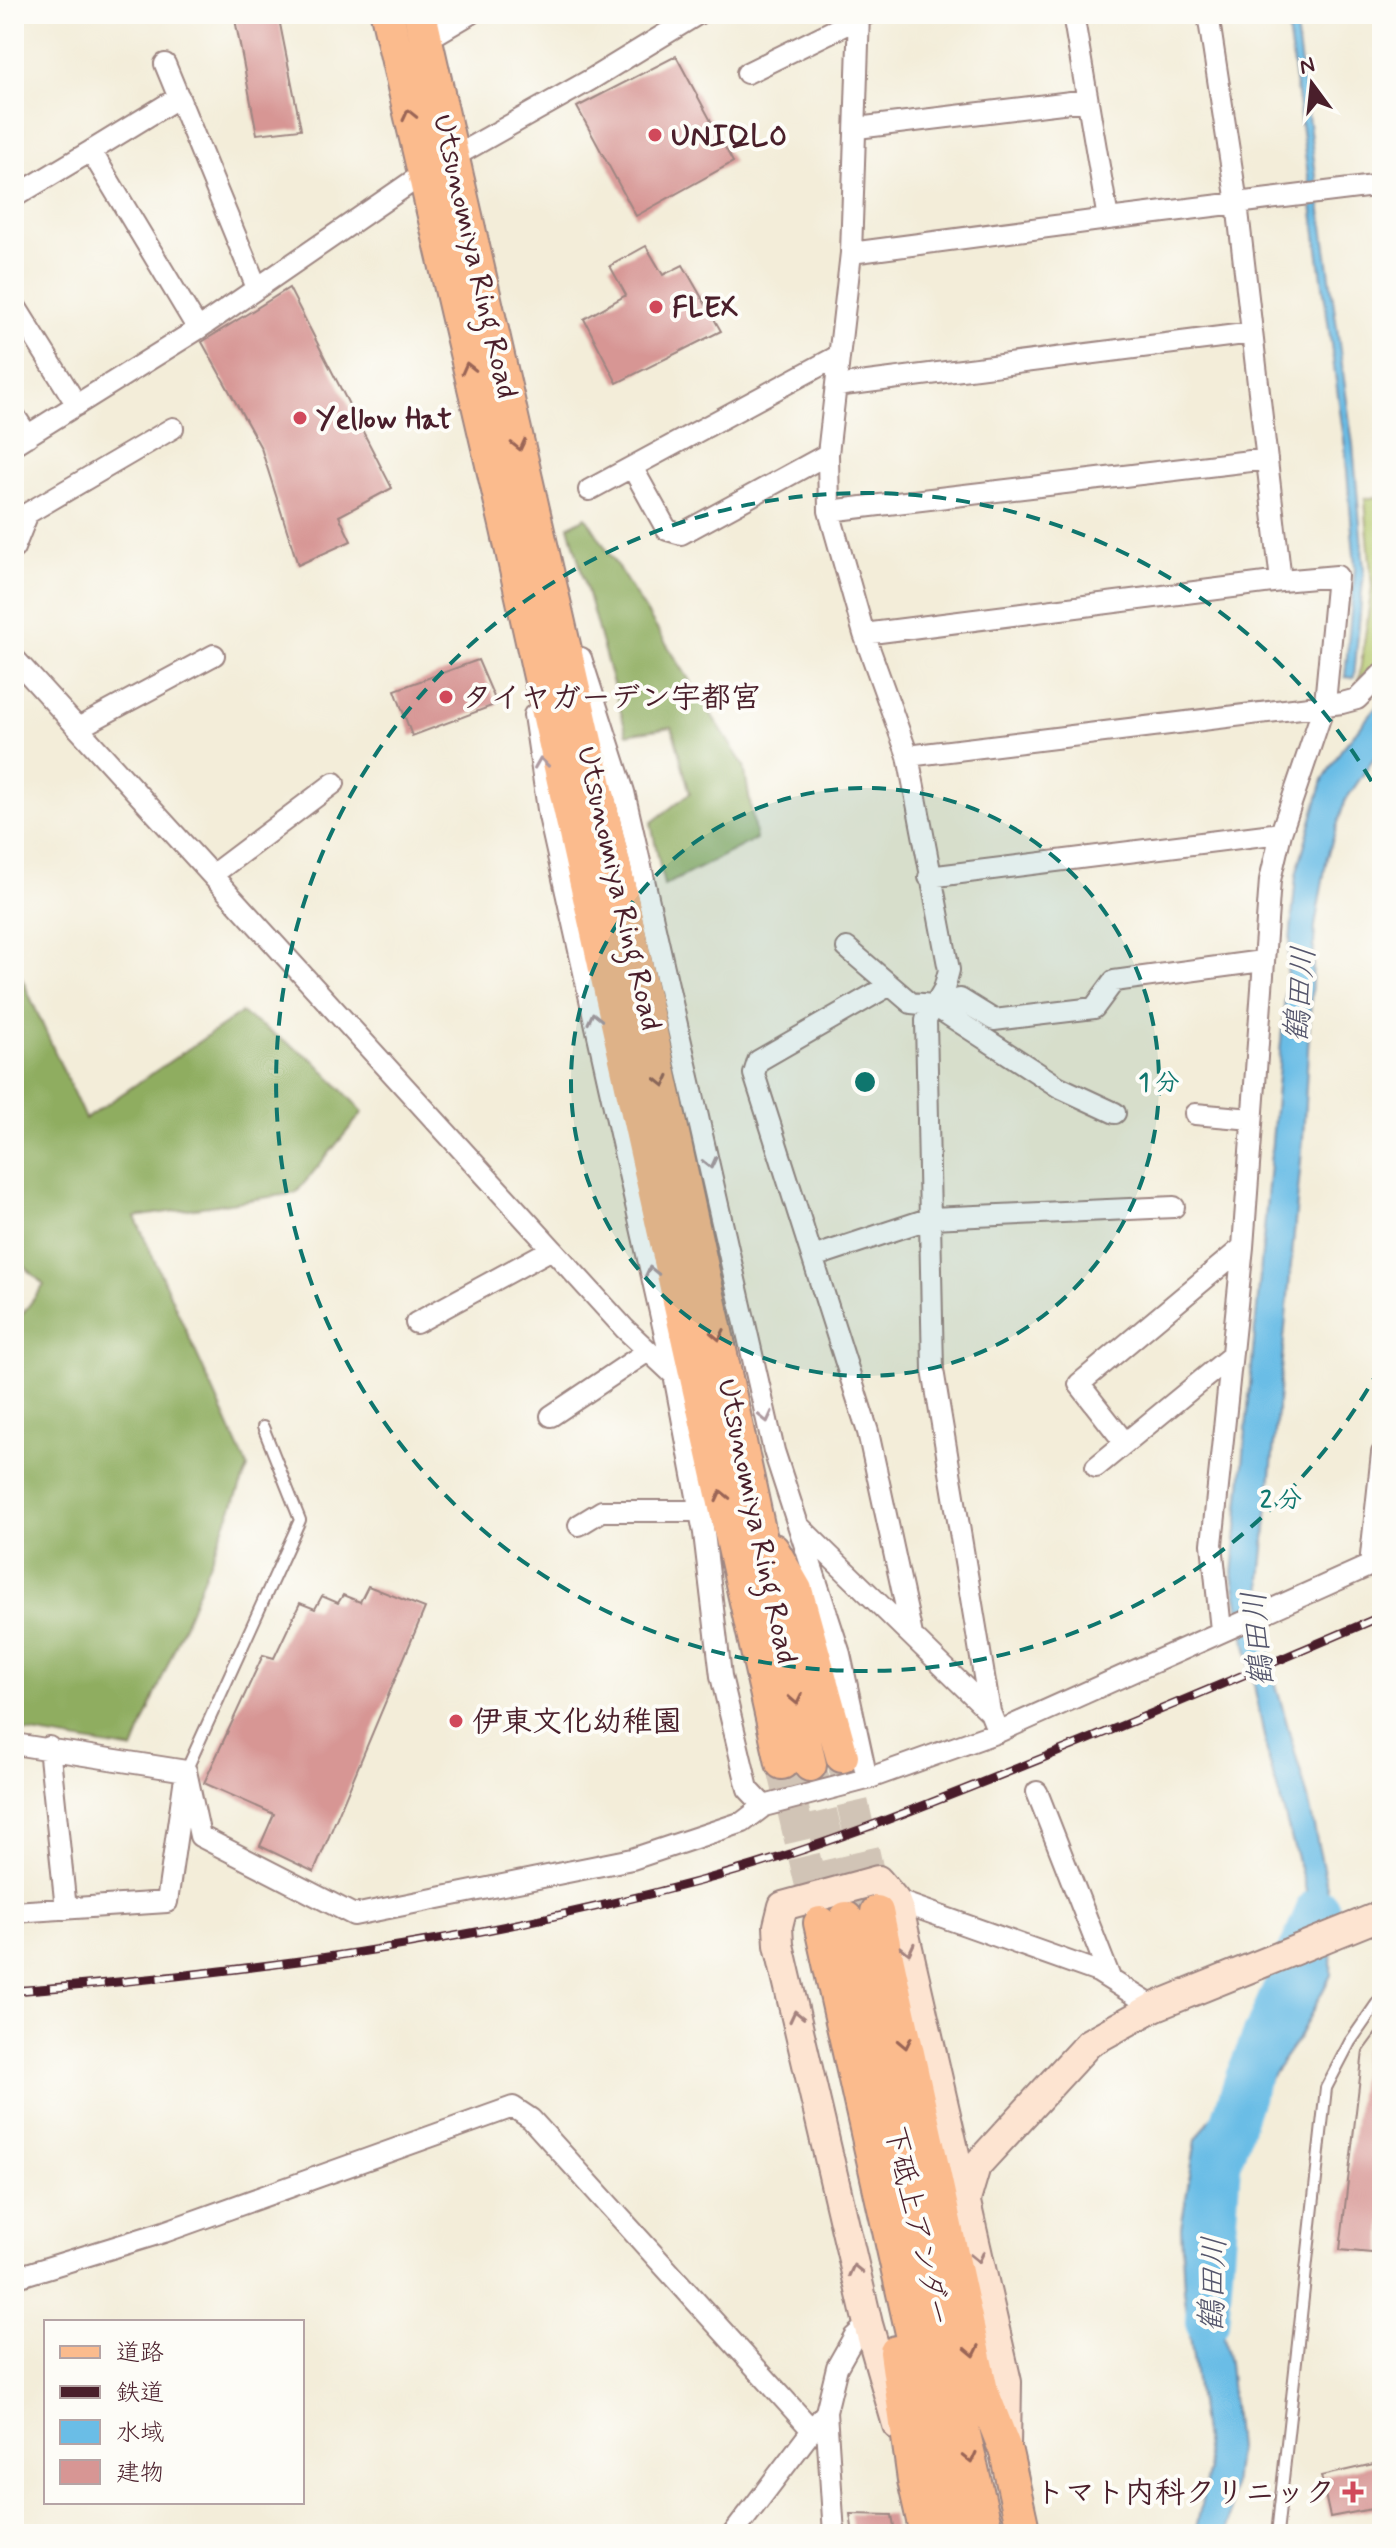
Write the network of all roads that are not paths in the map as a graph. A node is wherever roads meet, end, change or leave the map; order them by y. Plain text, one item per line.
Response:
1 (387, 14) edge
2 (470, 14) edge
3 (698, 14) edge
4 (859, 14) edge
5 (867, 14) edge
6 (1073, 14) edge
7 (1208, 14) edge
8 (423, 27) edge
9 (165, 64) dead end
10 (747, 73) dead end
11 (179, 97) junction
12 (1087, 100) junction
13 (857, 128) junction
14 (91, 151) junction
15 (455, 157) junction
16 (423, 174) junction
17 (1382, 185) edge
18 (14, 197) edge
19 (1237, 203) junction
20 (1108, 219) junction
21 (851, 253) junction
22 (257, 288) junction
23 (14, 304) edge
24 (198, 329) junction
25 (1252, 333) junction
26 (836, 357) junction
27 (836, 386) junction
28 (77, 405) junction
29 (14, 415) edge
30 (173, 428) dead end
31 (21, 440) edge
32 (828, 454) junction
33 (1267, 459) junction
34 (632, 467) junction
35 (589, 490) dead end
36 (829, 511) junction
37 (522, 525) junction
38 (14, 548) edge
39 (1281, 581) junction
40 (864, 634) junction
41 (214, 655) dead end
42 (14, 658) edge
43 (1382, 674) edge
44 (1325, 703) junction
45 (78, 728) junction
46 (908, 756) junction
47 (334, 783) dead end
48 (1281, 833) junction
49 (212, 875) junction
50 (929, 877) junction
51 (847, 948) dead end
52 (1262, 961) junction
53 (890, 985) junction
54 (933, 1005) junction
55 (1115, 1113) dead end
56 (1195, 1114) dead end
57 (1252, 1119) junction
58 (1174, 1207) dead end
59 (931, 1218) junction
60 (1243, 1247) junction
61 (552, 1249) junction
62 (813, 1257) junction
63 (416, 1323) dead end
64 (648, 1351) junction
65 (1230, 1357) junction
66 (674, 1375) junction
67 (551, 1416) dead end
68 (263, 1427) dead end
69 (1125, 1443) junction
70 (1382, 1453) edge
71 (1096, 1467) dead end
72 (700, 1511) junction
73 (798, 1524) junction
74 (579, 1525) dead end
75 (744, 1527) junction
76 (1376, 1562) edge
77 (1228, 1627) junction
78 (912, 1635) junction
79 (990, 1712) junction
80 (998, 1732) junction
81 (14, 1744) edge
82 (49, 1747) junction
83 (842, 1756) tunnel mouth
84 (186, 1771) junction
85 (867, 1779) junction
86 (1037, 1792) dead end
87 (764, 1806) junction
88 (66, 1909) junction
89 (14, 1912) edge
90 (1382, 1915) edge
91 (847, 1917) junction
92 (1110, 1978) junction
93 (1382, 1996) edge
94 (1154, 2007) junction
95 (966, 2203) junction
96 (14, 2278) edge
97 (868, 2324) junction
98 (826, 2412) junction
99 (812, 2430) junction
100 (1006, 2452) junction
101 (914, 2480) junction
102 (733, 2534) edge
103 (834, 2534) edge
104 (926, 2534) edge
105 (957, 2534) edge
106 (987, 2534) edge
107 (1024, 2534) edge
108 (1277, 2534) edge

16 -> 1 main road, Utsunomiya Ring Road
2 - 8 street
3 - 15 street
4 - 5 street
4 - 10 street
4 - 13 street
6 - 12 street
7 - 19 street
8 - 15 main road, Utsunomiya Ring Road
9 - 11 street
11 - 14 street
11 - 22 street
12 - 13 street
12 - 20 street
13 - 21 street
14 - 18 street
14 - 24 street
15 - 16 street
15 -> 37 main road, Utsunomiya Ring Road
16 - 22 street
37 -> 16 main road, Utsunomiya Ring Road
17 - 19 street
19 - 20 street
19 - 25 street
20 - 21 street
21 - 26 street
22 - 24 street
23 - 28 street
24 - 28 street
25 - 27 street
25 - 33 street
26 - 27 street
26 - 34 street
27 - 32 street
28 - 31 street
29 - 31 street
30 - 38 street
32 - 34 street
32 - 36 street
33 - 36 street
33 - 39 street
34 - 35 street
36 - 40 street
66 -> 37 street
37 -> 73 street
37 - 75 main road, Utsunomiya Ring Road
39 - 40 street
39 - 44 street
40 - 46 street
41 - 45 street
42 - 45 street
43 - 44 street
44 - 46 street
44 - 48 street
45 - 49 street
46 - 50 street
47 - 49 street
48 - 50 street
48 - 52 street
49 - 61 street
50 - 54 street
51 - 53 street
52 - 54 street
52 - 57 street
53 - 54 street
53 - 62 street
54 - 55 street
54 - 59 street
56 - 57 street
57 - 60 street
58 - 59 street
59 - 62 street
59 - 79 street
60 - 65 street
60 - 69 street
61 - 63 street
61 - 64 street
62 - 78 street
64 - 66 street
64 - 67 street
65 - 69 street
65 - 77 street
66 - 72 street
68 - 84 lane
69 - 71 street
70 - 76 street
72 - 74 street
72 - 87 street
73 - 78 street
73 - 85 street
75 - 75 main road, Utsunomiya Ring Road
75 - 83 main road
76 - 77 street
77 - 80 street
78 - 79 street
79 - 80 street
80 - 85 street
81 - 82 street
82 - 84 street
82 - 88 street
84 - 87 street
84 - 88 street
85 - 87 street
86 - 92 street
88 - 89 street
90 - 94 main road
91 - 92 street
91 -> 95 main road
97 -> 91 main road
91 -> 100 main road
91 - 101 main road
91 - 105 main road, 下砥上アンダー
91 -> 106 main road, 下砥上アンダー
92 - 94 street
93 - 108 lane
94 - 95 main road
95 -> 100 main road
96 - 99 street
97 - 98 street
97 - 101 main road
98 - 99 street
98 - 103 street
99 - 102 street
100 - 107 main road
101 - 104 main road

